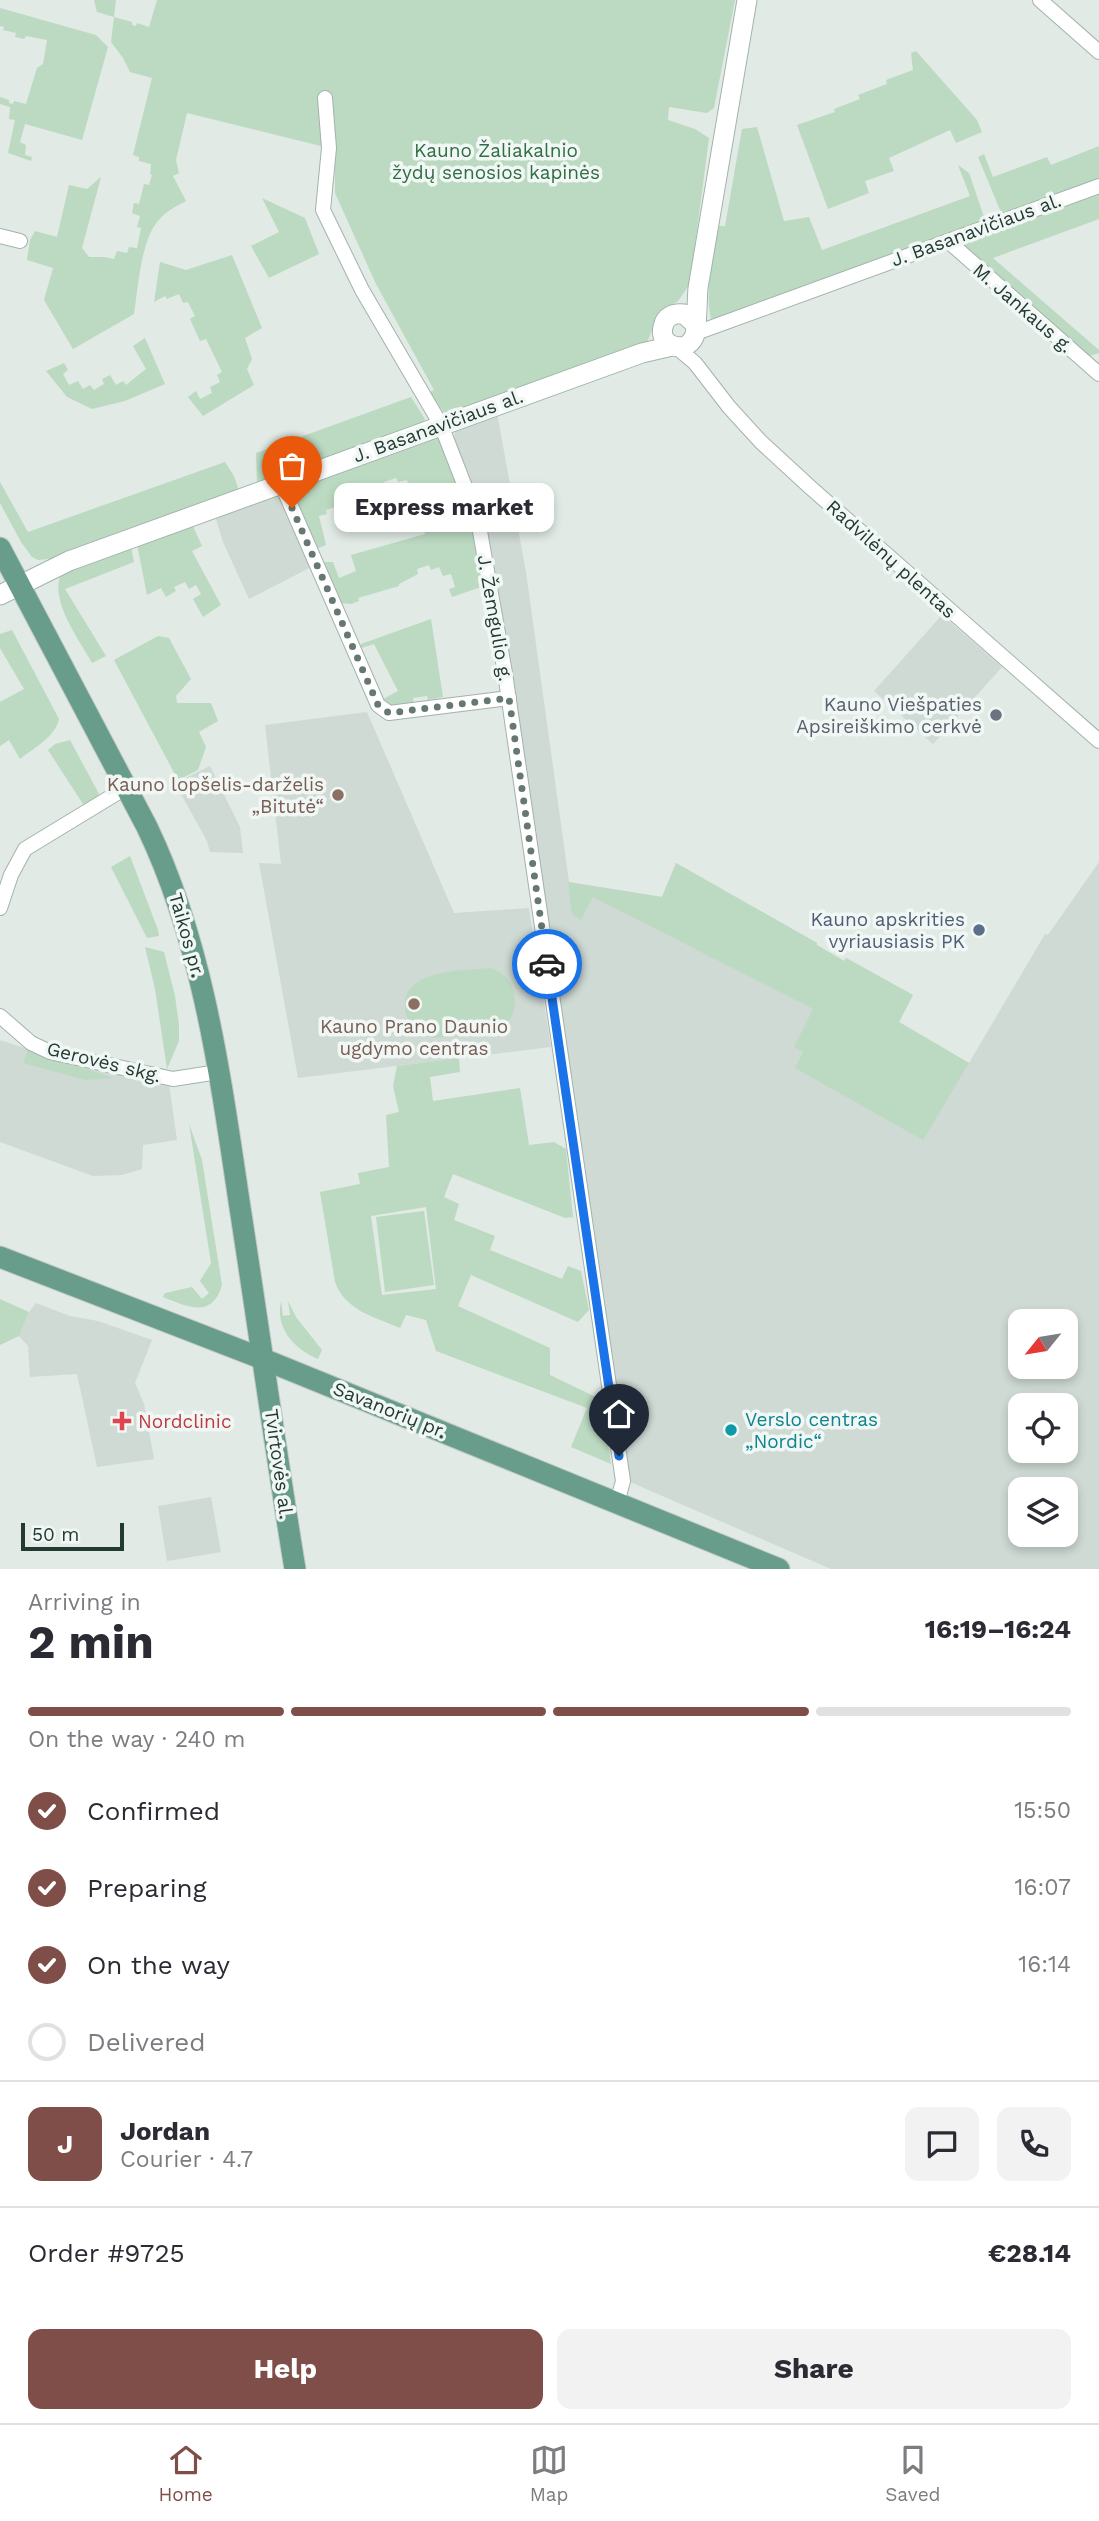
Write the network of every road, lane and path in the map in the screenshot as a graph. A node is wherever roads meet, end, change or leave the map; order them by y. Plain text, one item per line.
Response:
1 (747, 0) edge
2 (1040, 0) edge
3 (1099, 52) edge
4 (325, 98) dead end
5 (1099, 186) edge
6 (0, 236) edge
7 (20, 241) dead end
8 (948, 241) junction
9 (681, 333) junction
10 (1099, 374) edge
11 (441, 425) junction
12 (281, 483) junction
13 (0, 548) edge
14 (19, 584) junction
15 (0, 595) edge
16 (509, 698) junction
17 (1099, 741) edge
18 (127, 787) junction
19 (0, 908) edge
20 (0, 1016) edge
21 (218, 1072) junction
22 (0, 1257) edge
23 (263, 1359) junction
24 (617, 1503) junction
25 (295, 1569) edge
26 (779, 1569) edge

1 - 9 street
2 - 3 street
4 - 11 street, J. Žemgulio g.
5 - 8 street, J. Basanavičiaus al.
6 - 7 street
8 - 9 street, J. Basanavičiaus al.
8 - 10 street, M. Jankaus g.
9 - 11 street, J. Basanavičiaus al.
9 - 17 street, Radvilėnų plentas
11 - 12 street, J. Basanavičiaus al.
11 - 16 street, J. Žemgulio g.
12 - 14 street, J. Basanavičiaus al.
12 - 16 street
13 - 14 main road, Taikos pr.
14 - 15 street, J. Basanavičiaus al.
14 - 18 main road, Taikos pr.
16 - 24 street, J. Žemgulio g.
18 - 19 street
18 - 21 main road, Taikos pr.
20 - 21 street, Gerovės skg.
21 - 23 main road, Taikos pr.
22 - 23 main road, Savanorių pr.
23 - 24 main road, Savanorių pr.
23 - 25 main road, Tvirtovės al.
24 - 26 main road, Savanorių pr.

